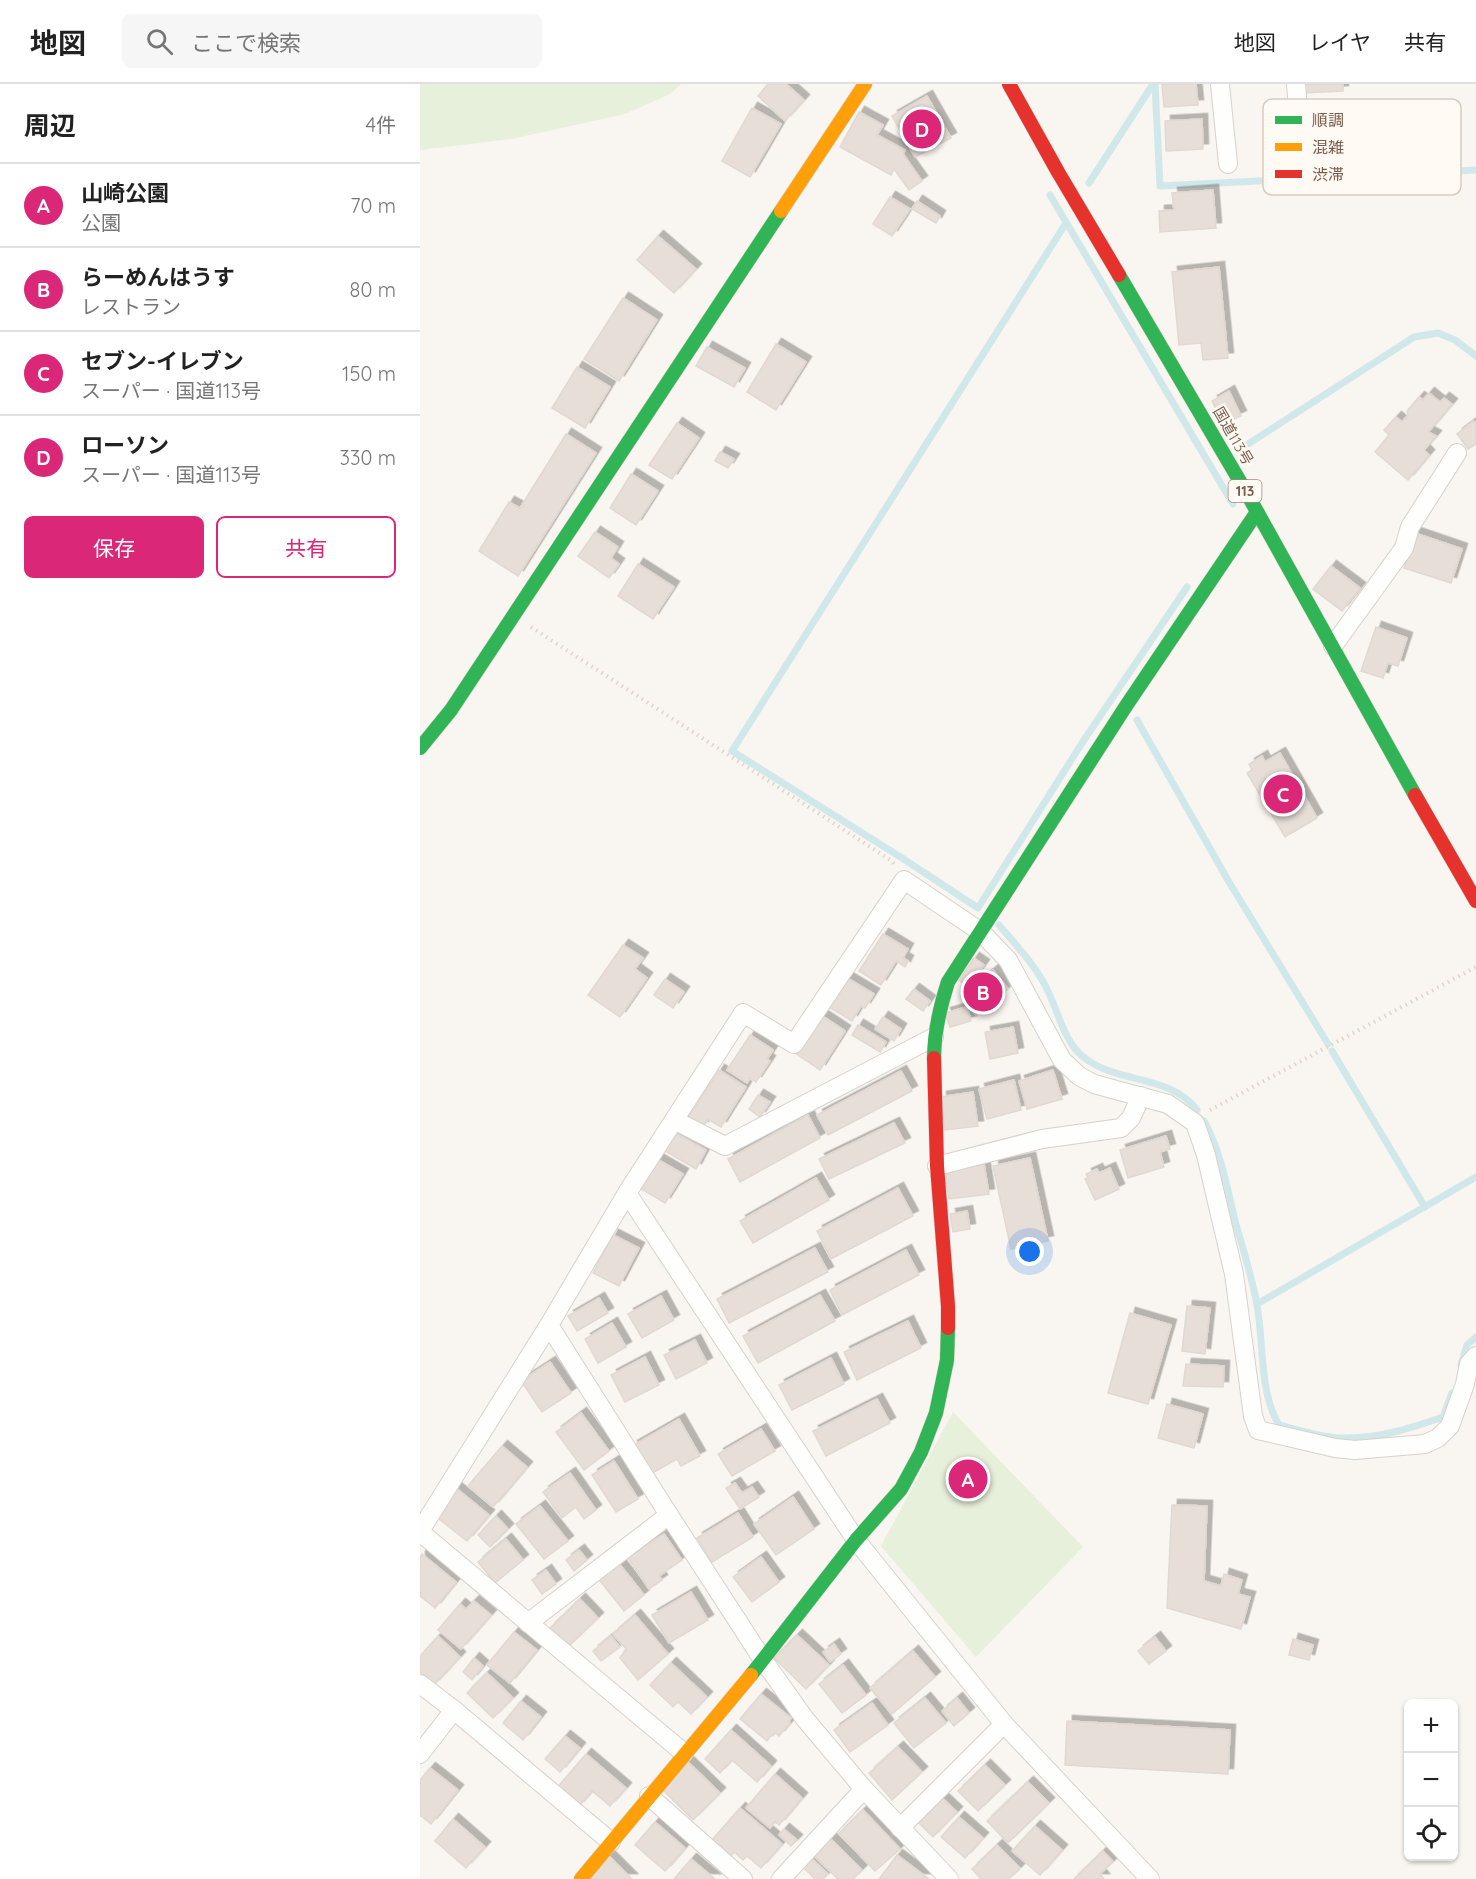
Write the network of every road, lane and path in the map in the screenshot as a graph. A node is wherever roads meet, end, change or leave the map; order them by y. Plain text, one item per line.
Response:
1 (865, 84) edge
2 (1009, 84) edge
3 (1220, 84) edge
4 (1296, 84) edge
5 (1297, 99) edge
6 (1228, 164) dead end
7 (1457, 453) dead end
8 (1257, 512) junction
9 (513, 616) junction
10 (1333, 646) junction
11 (420, 748) edge
12 (904, 880) junction
13 (1476, 901) edge
14 (981, 932) junction
15 (1476, 967) edge
16 (934, 1037) junction
17 (1141, 1096) junction
18 (674, 1120) junction
19 (1195, 1123) junction
20 (937, 1166) junction
21 (627, 1193) junction
22 (549, 1325) junction
23 (1476, 1356) edge
24 (669, 1515) junction
25 (420, 1532) edge
26 (856, 1540) junction
27 (528, 1623) junction
28 (763, 1659) junction
29 (420, 1684) edge
30 (454, 1710) junction
31 (1004, 1724) junction
32 (684, 1753) junction
33 (420, 1754) edge
34 (864, 1789) junction
35 (649, 1796) junction
36 (900, 1828) junction
37 (610, 1842) junction
38 (581, 1879) edge
39 (743, 1879) edge
40 (782, 1879) edge
41 (949, 1879) edge
42 (1150, 1879) edge

1 - 9 main road
2 - 8 main road, 国道113号 / 113
3 - 6 street
4 - 5 street
7 - 10 street
8 - 10 main road, 国道113号 / 113
8 - 14 main road
9 - 11 main road
9 - 12 path
10 - 13 main road, 国道113号 / 113
12 - 14 street
12 - 18 street
14 - 16 main road
14 - 17 street
15 - 19 path
16 - 18 street
16 - 20 main road
17 - 19 street
17 - 20 street
18 - 21 street
19 - 23 street
20 - 26 main road
21 - 22 street
21 - 26 street
22 - 24 street
22 - 25 street
24 - 27 street
24 - 28 street
25 - 27 street
26 - 28 main road
26 - 31 street
27 - 32 street
28 - 32 main road
28 - 34 street
29 - 30 street
30 - 33 street
30 - 37 street
31 - 36 street
31 - 42 street
32 - 35 main road
34 - 36 street
34 - 40 street
35 - 37 main road
35 - 39 street
36 - 41 street
37 - 38 main road

